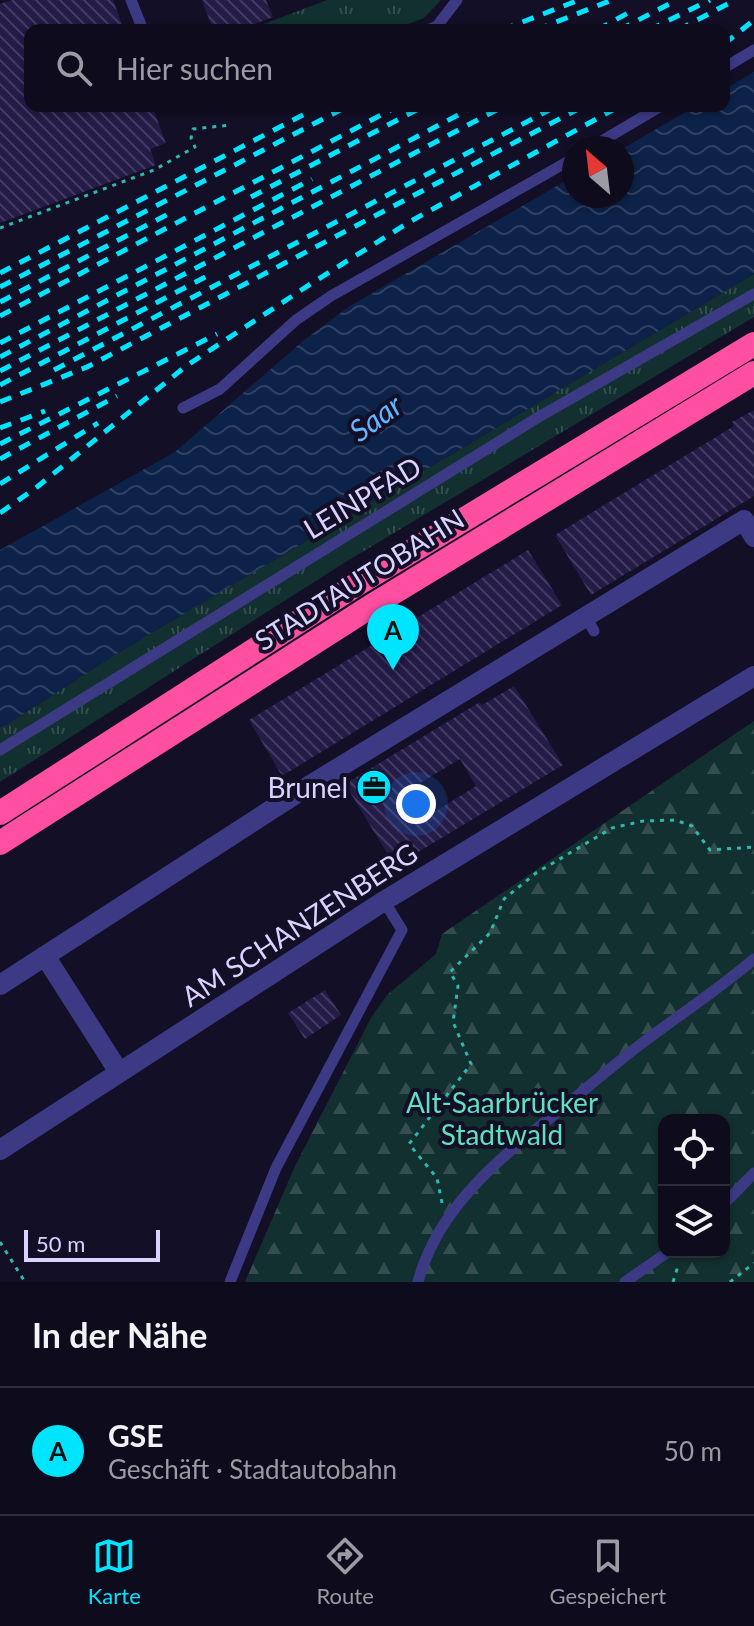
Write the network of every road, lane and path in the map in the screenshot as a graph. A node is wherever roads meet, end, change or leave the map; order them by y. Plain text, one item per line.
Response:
1 (131, 0) edge
2 (457, 0) edge
3 (141, 24) edge
4 (439, 24) edge
5 (754, 50) edge
6 (730, 64) edge
7 (651, 112) edge
8 (231, 125) dead end
9 (610, 136) edge
10 (562, 165) edge
11 (0, 228) edge
12 (754, 294) edge
13 (754, 344) edge
14 (754, 373) edge
15 (183, 408) dead end
16 (754, 537) edge
17 (754, 676) edge
18 (0, 750) edge
19 (0, 813) edge
20 (0, 843) edge
21 (754, 847) edge
22 (384, 901) junction
23 (45, 956) junction
24 (754, 959) edge
25 (0, 985) edge
26 (119, 1072) junction
27 (0, 1150) edge
28 (754, 1173) edge
29 (730, 1198) edge
30 (446, 1221) junction
31 (0, 1242) edge
32 (659, 1258) edge
33 (680, 1258) edge
34 (754, 1263) edge
35 (25, 1282) edge
36 (230, 1282) edge
37 (418, 1282) edge
38 (625, 1282) edge
39 (673, 1282) edge
40 (730, 1282) edge

1 - 3 lane
2 - 4 lane
5 - 6 lane
7 - 9 lane
8 - 11 path
10 - 15 lane
12 - 18 lane, LEINPFAD
13 - 19 highway, STADTAUTOBAHN
14 - 20 highway, STADTAUTOBAHN
16 - 23 street
17 - 22 street, AM SCHANZENBERG
21 - 30 path
22 - 26 street, AM SCHANZENBERG
22 - 36 lane
23 - 25 street
23 - 26 street
24 - 30 lane
26 - 27 street, AM SCHANZENBERG
28 - 29 lane
30 - 37 lane
31 - 35 path
32 - 38 lane
33 - 39 path
34 - 40 path

